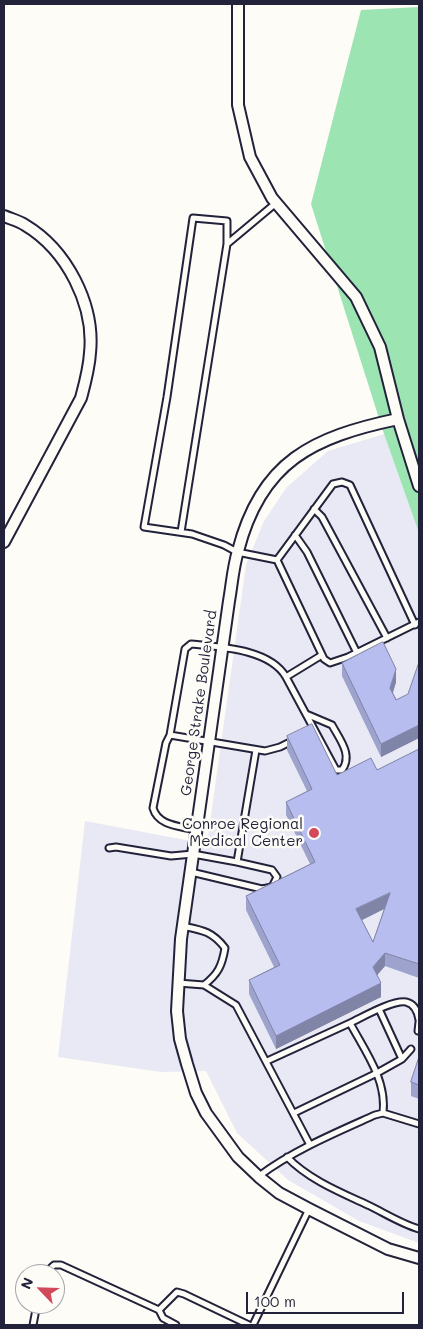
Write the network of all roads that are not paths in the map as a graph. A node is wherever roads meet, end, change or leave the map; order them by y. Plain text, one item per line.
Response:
1 (238, 4) edge
2 (276, 203) junction
3 (4, 216) edge
4 (227, 244) junction
5 (398, 419) junction
6 (419, 486) edge
7 (314, 509) junction
8 (181, 532) junction
9 (295, 535) junction
10 (4, 542) edge
11 (237, 552) junction
12 (277, 560) junction
13 (417, 624) edge
14 (387, 638) junction
15 (222, 647) junction
16 (356, 653) junction
17 (322, 655) junction
18 (286, 677) junction
19 (306, 714) junction
20 (170, 735) junction
21 (298, 738) edge
22 (209, 742) junction
23 (256, 750) junction
24 (196, 830) junction
25 (109, 848) dead end
26 (193, 854) junction
27 (238, 862) junction
28 (190, 872) junction
29 (182, 926) junction
30 (178, 983) junction
31 (204, 985) junction
32 (379, 1009) junction
33 (419, 1021) edge
34 (350, 1023) junction
35 (418, 1031) dead end
36 (411, 1049) dead end
37 (402, 1059) junction
38 (267, 1061) junction
39 (377, 1074) junction
40 (294, 1113) junction
41 (383, 1113) junction
42 (419, 1124) edge
43 (310, 1145) junction
44 (287, 1157) junction
45 (258, 1177) junction
46 (309, 1209) junction
47 (419, 1229) edge
48 (419, 1258) edge
49 (65, 1267) edge
50 (159, 1310) junction
51 (176, 1325) edge
52 (248, 1325) edge
53 (253, 1325) edge

1 - 2 street
2 - 4 lane
2 - 5 street
3 - 10 street
4 - 8 lane
4 - 8 lane
5 - 6 street
5 - 11 street, George Strake Boulevard
7 - 9 lane
7 - 13 lane
7 - 14 lane
8 - 11 lane
9 - 12 lane
9 - 16 lane
11 - 12 lane
11 - 15 street, George Strake Boulevard
12 - 17 lane
13 - 14 lane
14 - 16 lane
15 - 18 lane
15 - 20 lane
15 - 22 street, George Strake Boulevard
16 - 17 lane
17 - 18 lane
18 - 19 lane
19 - 19 lane
20 - 22 lane
20 - 24 lane
21 - 23 lane
22 - 23 lane
22 - 24 street, George Strake Boulevard
23 - 27 lane
24 - 26 street, George Strake Boulevard
25 - 26 lane
26 - 27 lane
26 - 28 street, George Strake Boulevard
27 - 28 lane
28 - 29 street, George Strake Boulevard
29 - 30 street, George Strake Boulevard
29 - 31 lane
30 - 31 lane
30 - 45 street, George Strake Boulevard
31 - 38 lane
32 - 33 lane
32 - 34 lane
32 - 37 lane
33 - 35 lane
34 - 38 lane
34 - 39 lane
36 - 37 lane
37 - 39 lane
38 - 40 lane
39 - 40 lane
39 - 41 lane
40 - 43 lane
41 - 42 lane
41 - 43 lane
43 - 44 lane
44 - 45 lane
44 - 47 lane
45 - 46 street, George Strake Boulevard
46 - 48 street, George Strake Boulevard
46 - 53 lane
49 - 50 lane
50 - 51 lane
50 - 52 lane

